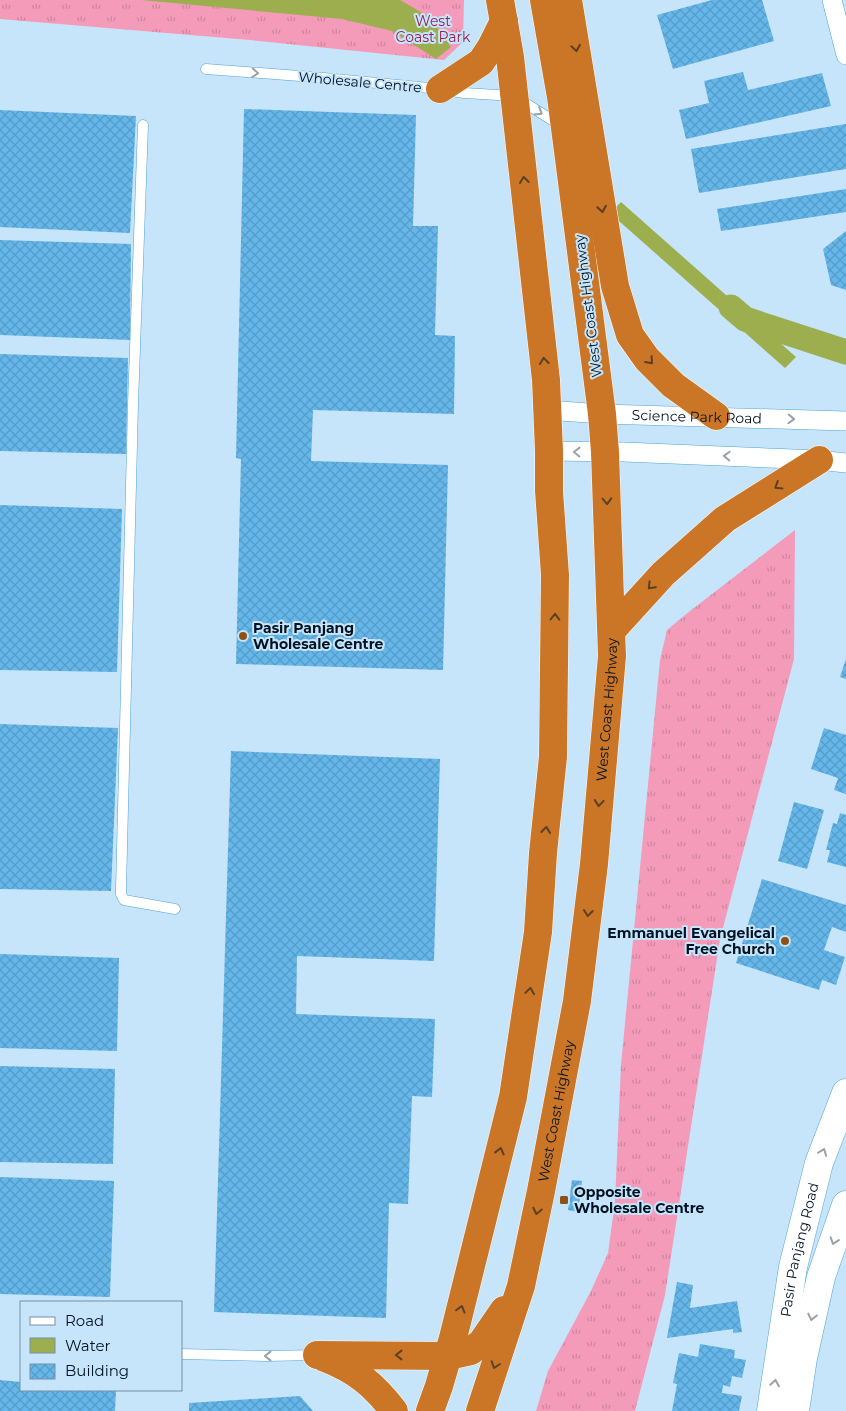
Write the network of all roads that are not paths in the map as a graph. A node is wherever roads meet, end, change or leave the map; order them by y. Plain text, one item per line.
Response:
1 (544, 0) edge
2 (568, 0) edge
3 (832, 0) edge
4 (502, 11) edge
5 (846, 55) edge
6 (206, 69) dead end
7 (440, 89) junction
8 (514, 96) junction
9 (143, 125) dead end
10 (564, 128) junction
11 (547, 410) junction
12 (602, 414) junction
13 (716, 416) junction
14 (846, 421) edge
15 (549, 451) junction
16 (605, 452) junction
17 (819, 460) junction
18 (846, 463) edge
19 (612, 630) junction
20 (175, 908) dead end
21 (846, 1093) edge
22 (846, 1205) edge
23 (521, 1286) junction
24 (182, 1354) edge
25 (317, 1355) junction
26 (448, 1356) junction
27 (394, 1411) edge
28 (430, 1411) edge
29 (480, 1411) edge
30 (771, 1411) edge
31 (795, 1411) edge

1 - 10 highway, West Coast Highway
2 -> 13 highway
3 - 5 street
4 - 7 highway
4 - 8 highway
6 -> 7 lane, Wholesale Centre
7 - 8 lane, Wholesale Centre
8 -> 10 lane
11 -> 8 highway
9 - 20 lane
10 - 12 highway, West Coast Highway
11 - 12 street, Science Park Road
11 - 15 highway
12 - 13 street, Science Park Road
12 - 16 highway, West Coast Highway
13 -> 14 street, Science Park Road
16 -> 15 street
26 -> 15 highway
17 -> 16 street
16 -> 19 highway, West Coast Highway
17 - 18 street
17 -> 19 highway
19 -> 23 highway, West Coast Highway
30 -> 21 main road, Pasir Panjang Road
22 -> 31 main road, Pasir Panjang Road
23 - 26 highway
23 -> 29 highway, West Coast Highway
25 -> 24 lane
26 -> 25 highway
25 - 27 highway
26 - 28 highway

